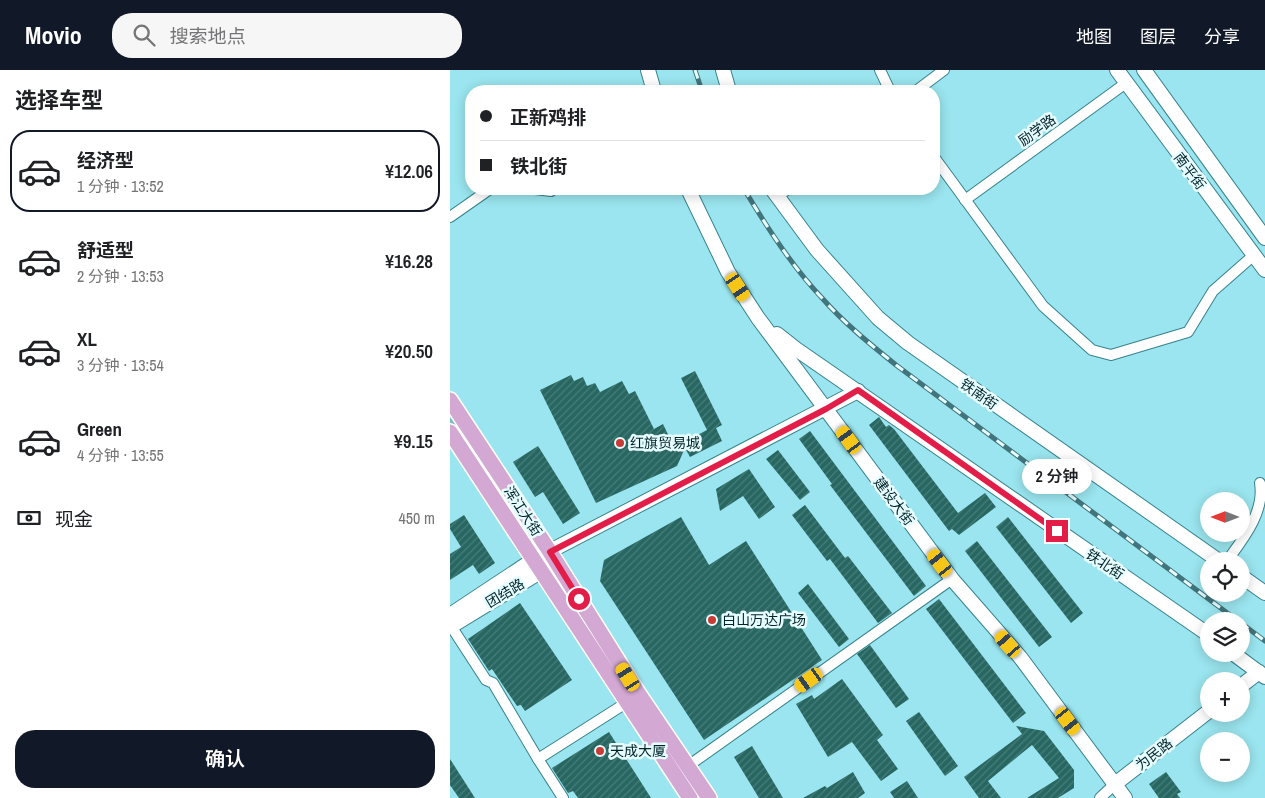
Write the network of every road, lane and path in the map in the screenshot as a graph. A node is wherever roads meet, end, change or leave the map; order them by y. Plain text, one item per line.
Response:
1 (648, 70) edge
2 (723, 70) edge
3 (880, 70) edge
4 (944, 70) edge
5 (1118, 70) edge
6 (1144, 70) edge
7 (1126, 83) junction
8 (652, 85) edge
9 (727, 85) edge
10 (887, 85) edge
11 (924, 85) edge
12 (940, 165) edge
13 (481, 195) edge
14 (691, 195) edge
15 (781, 195) edge
16 (965, 200) junction
17 (450, 217) edge
18 (1265, 238) edge
19 (1254, 255) junction
20 (1265, 270) edge
21 (758, 318) junction
22 (858, 390) junction
23 (450, 400) edge
24 (826, 409) junction
25 (450, 432) edge
26 (1260, 483) dead end
27 (550, 552) junction
28 (1206, 552) edge
29 (1233, 552) edge
30 (537, 566) junction
31 (952, 579) junction
32 (1250, 582) edge
33 (1265, 592) edge
34 (450, 623) edge
35 (1200, 629) edge
36 (1245, 662) edge
37 (1262, 674) edge
38 (1250, 681) edge
39 (626, 703) junction
40 (1200, 718) edge
41 (538, 759) junction
42 (688, 766) junction
43 (1115, 784) junction
44 (562, 798) edge
45 (690, 798) edge
46 (709, 798) edge
47 (1100, 798) edge
48 (1125, 798) edge

1 - 8 street
2 - 9 street
3 - 10 street
4 - 11 street
5 - 7 street, 南平街
6 - 18 street, 南平街
7 - 16 street, 励学路
7 - 19 street, 南平街
12 - 16 street
13 - 17 street
14 - 21 street, 建设大街
15 - 28 street, 铁南街
16 - 19 street
19 - 20 street, 南平街
21 - 22 street, 铁北街
21 - 24 street, 建设大街
22 - 24 street, 团结路
22 - 35 street, 铁北街
23 - 27 main road, 浑江大街
24 - 27 street, 团结路
24 - 31 street, 建设大街
25 - 30 main road, 浑江大街
26 - 29 street
27 - 30 street, 团结路
27 - 42 main road, 浑江大街
30 - 34 street, 团结路
30 - 39 main road, 浑江大街
31 - 42 street
31 - 43 street, 建设大街
32 - 33 street
34 - 41 street
36 - 37 street
37 - 38 street
39 - 41 street
39 - 45 main road, 浑江大街
40 - 43 street, 为民路
41 - 44 street
42 - 46 main road, 浑江大街
43 - 47 street, 为民路
43 - 48 street, 建设大街

